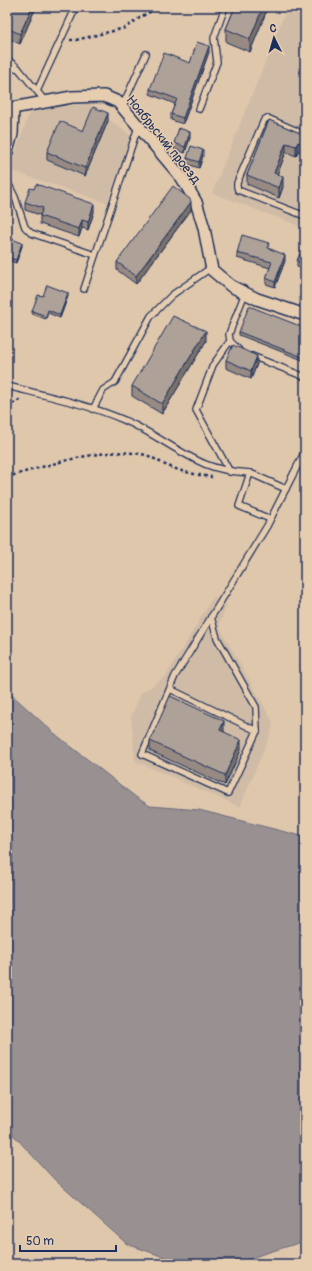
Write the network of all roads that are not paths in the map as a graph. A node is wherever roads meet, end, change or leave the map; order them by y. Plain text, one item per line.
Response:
1 (76, 7) edge
2 (225, 7) edge
3 (146, 54) dead end
4 (7, 59) edge
5 (18, 68) junction
6 (7, 69) edge
7 (37, 91) junction
8 (45, 101) junction
9 (122, 107) junction
10 (10, 109) edge
11 (199, 109) dead end
12 (138, 127) junction
13 (297, 131) edge
14 (7, 152) edge
15 (7, 181) edge
16 (305, 216) edge
17 (96, 255) junction
18 (212, 267) junction
19 (84, 289) dead end
20 (245, 293) junction
21 (305, 315) edge
22 (230, 341) junction
23 (242, 352) edge
24 (249, 355) edge
25 (305, 377) edge
26 (7, 386) edge
27 (93, 409) junction
28 (305, 451) edge
29 (299, 464) junction
30 (305, 466) edge
31 (230, 472) junction
32 (250, 473) junction
33 (286, 489) junction
34 (270, 519) junction
35 (211, 617) junction
36 (170, 689) junction
37 (257, 731) junction

1 - 7 lane
2 - 11 lane
3 - 9 lane
4 - 5 lane
5 - 6 lane
5 - 7 lane
7 - 8 lane
8 - 9 street, Ноябрьский проезд
8 - 10 street, Ноябрьский проезд
9 - 12 street, Ноябрьский проезд
10 - 14 street
12 - 17 lane
12 - 18 street, Ноябрьский проезд
13 - 16 lane
15 - 17 lane
17 - 19 lane
18 - 20 street
18 - 27 lane
20 - 21 street
20 - 22 lane
22 - 23 lane
22 - 31 lane
24 - 25 lane
26 - 27 lane
27 - 31 lane
28 - 29 lane
29 - 30 lane
29 - 33 lane
31 - 32 lane
32 - 33 lane
32 - 34 lane
33 - 34 lane
34 - 35 lane
35 - 36 lane
35 - 37 lane
36 - 37 lane
36 - 37 lane

